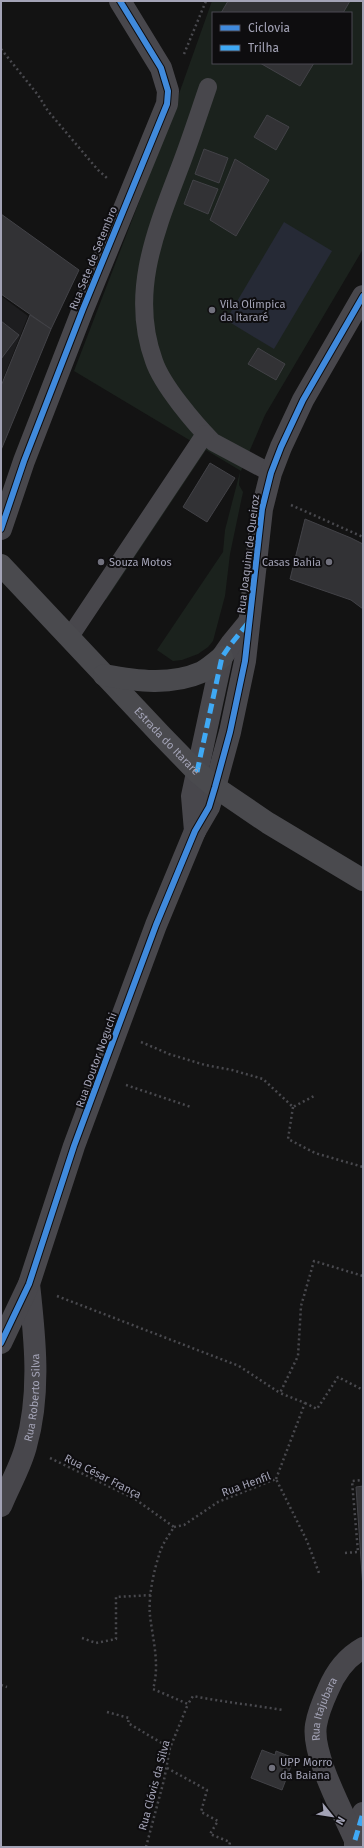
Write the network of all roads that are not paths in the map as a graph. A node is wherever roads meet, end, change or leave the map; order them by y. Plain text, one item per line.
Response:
1 (120, 1) edge
2 (208, 87) dead end
3 (363, 296) edge
4 (205, 434) junction
5 (268, 483) junction
6 (1, 529) edge
7 (1, 565) edge
8 (249, 622) junction
9 (69, 638) junction
10 (222, 657) junction
11 (104, 674) junction
12 (197, 772) junction
13 (215, 787) junction
14 (195, 831) junction
15 (363, 880) edge
16 (29, 1284) junction
17 (1, 1343) edge
18 (1, 1506) edge
19 (363, 1648) edge
20 (363, 1813) edge
21 (355, 1844) edge

1 - 6 street, Rua Sete de Setembro
2 - 4 lane
3 - 5 street, Rua Joaquim de Queiroz
4 - 5 lane
4 - 9 lane
5 - 8 street, Rua Joaquim de Queiroz
7 - 9 main road, Estrada do Itararé
8 - 10 street, Rua Joaquim de Queiroz
8 - 13 street, Rua Joaquim de Queiroz
9 - 11 main road, Estrada do Itararé
10 - 11 main road
10 - 12 street, Rua Joaquim de Queiroz
11 - 12 main road, Estrada do Itararé
12 - 13 main road, Estrada do Itararé
12 - 14 street, Rua Doutor Noguchi
13 - 14 street, Rua Doutor Noguchi
13 - 15 main road, Estrada do Itararé
14 - 16 street, Rua Doutor Noguchi
16 - 17 street, Rua Doutor Noguchi
16 - 18 street, Rua Roberto Silva
19 - 21 street, Rua Itajubara
20 - 21 street

